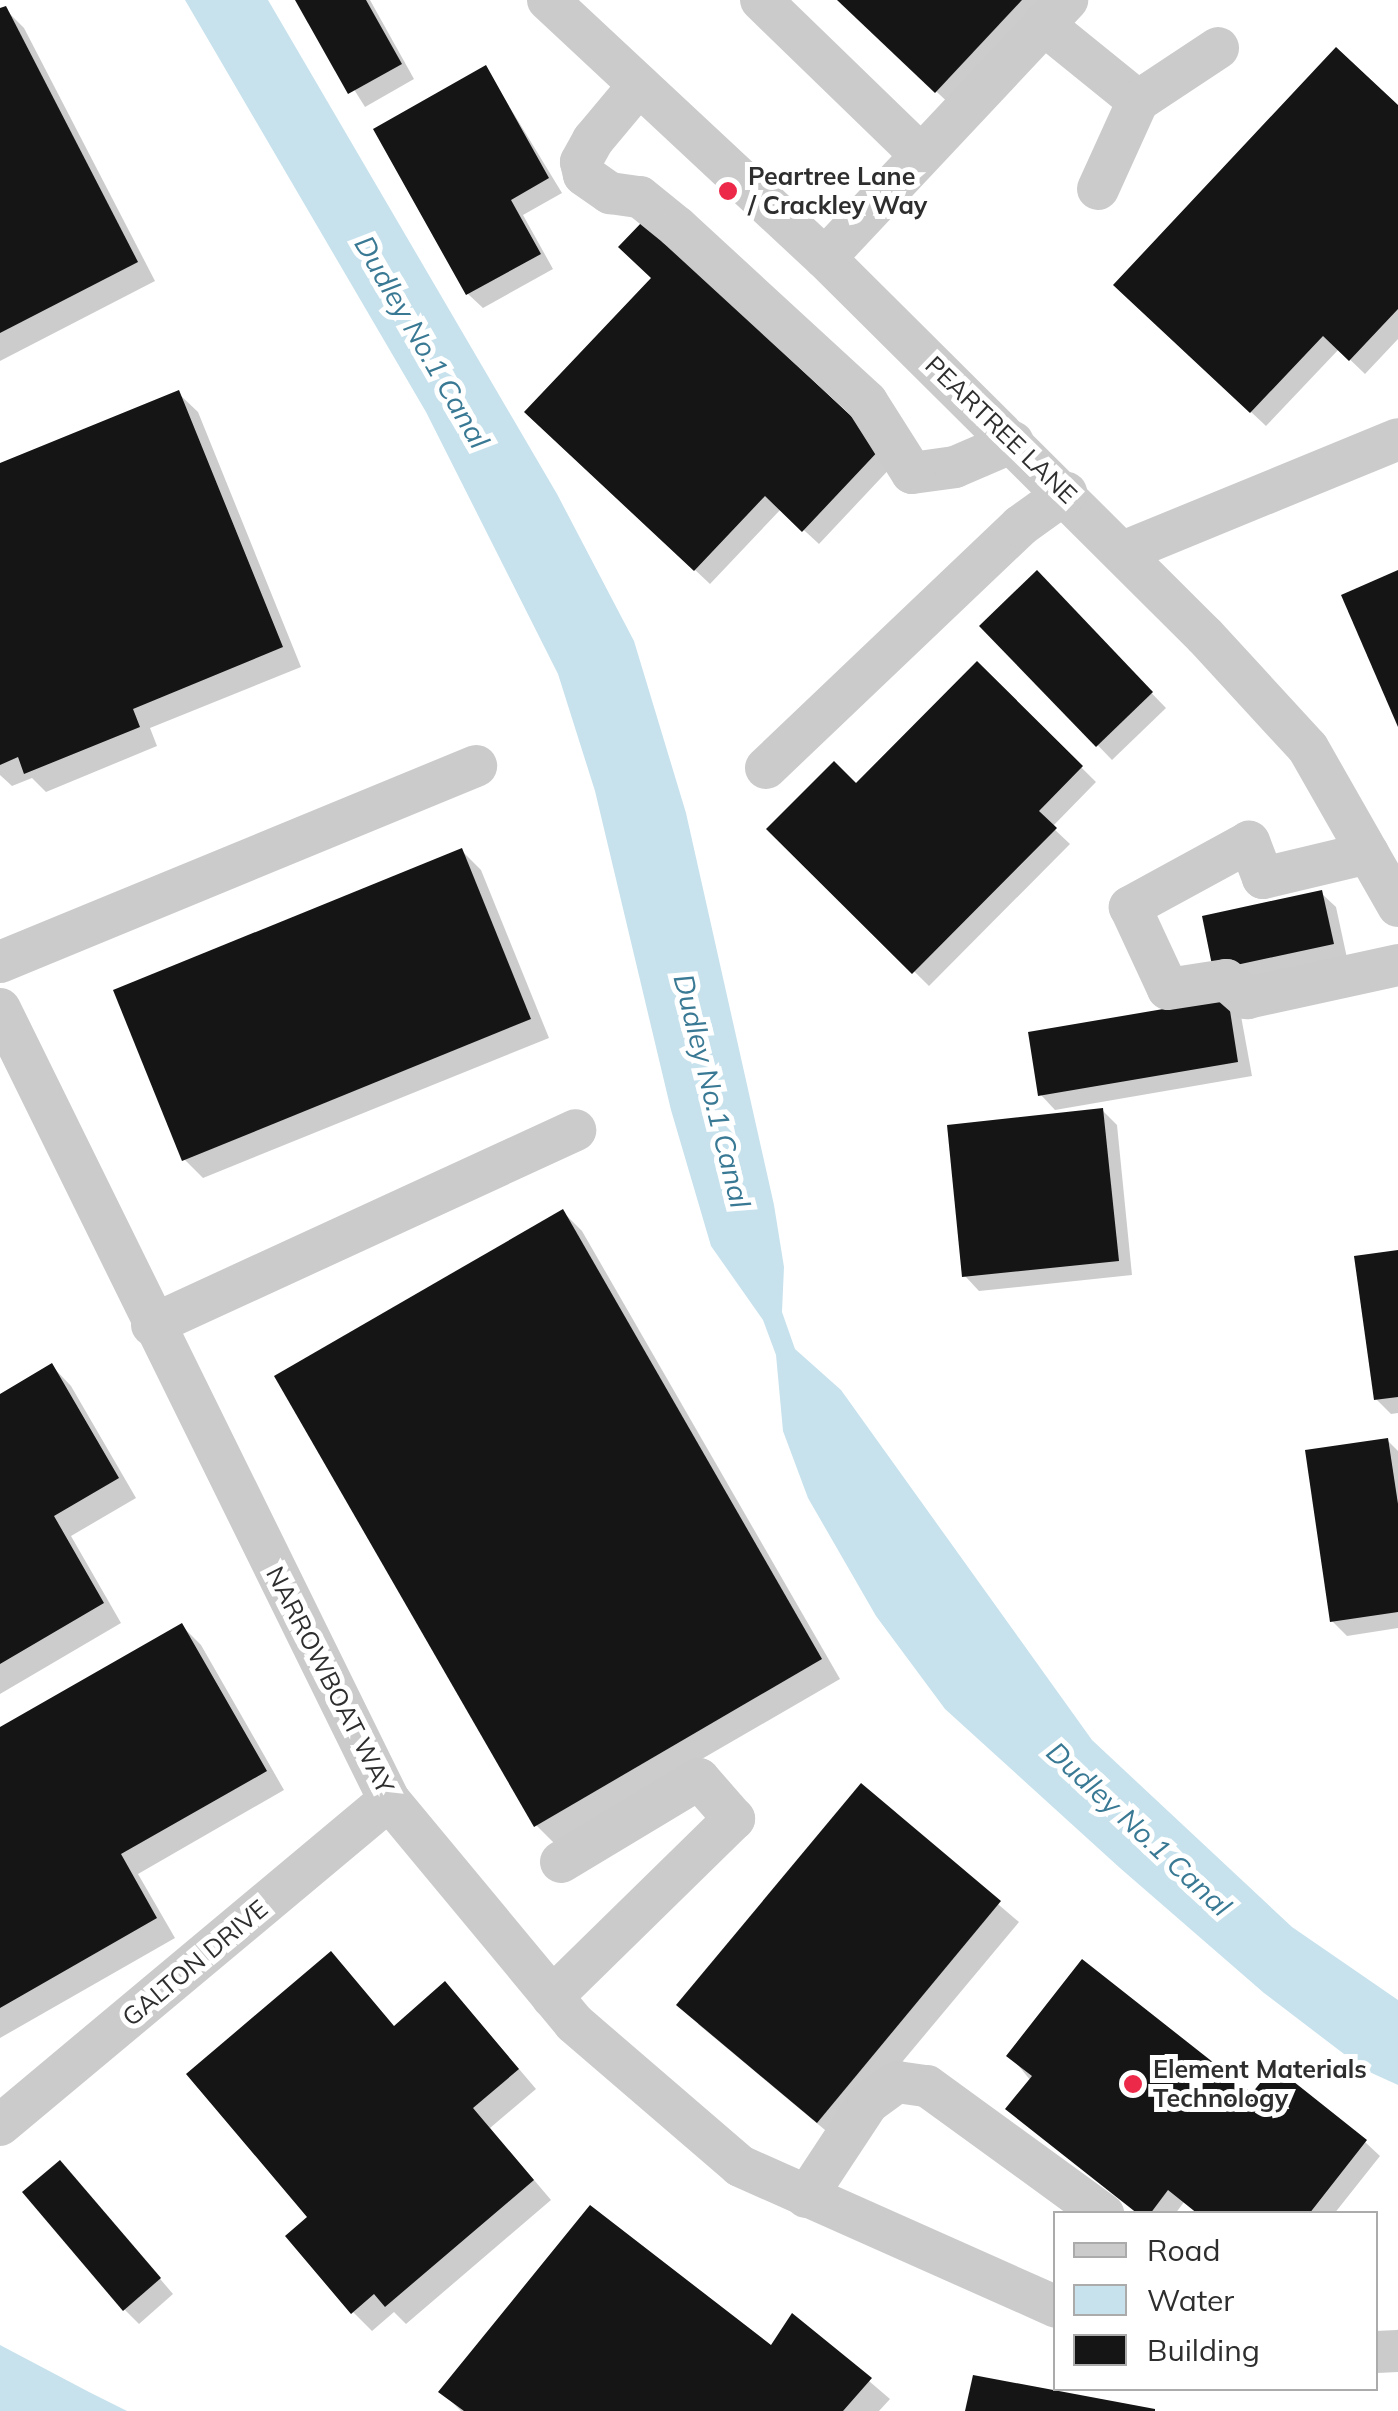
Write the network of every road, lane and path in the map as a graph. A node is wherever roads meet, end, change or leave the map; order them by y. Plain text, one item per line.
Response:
1 (548, 0) edge
2 (761, 0) edge
3 (1055, 12) edge
4 (1218, 48) dead end
5 (639, 85) junction
6 (1138, 101) junction
7 (920, 154) junction
8 (1098, 189) dead end
9 (825, 258) junction
10 (1398, 439) edge
11 (1014, 442) junction
12 (1066, 493) junction
13 (1123, 552) junction
14 (476, 766) dead end
15 (766, 768) dead end
16 (1368, 853) junction
17 (1398, 906) edge
18 (0, 962) edge
19 (1398, 965) edge
20 (0, 1009) edge
21 (575, 1130) dead end
22 (152, 1326) junction
23 (389, 1800) junction
24 (561, 1862) dead end
25 (552, 1997) junction
26 (0, 2124) edge
27 (806, 2197) junction
28 (1099, 2211) edge
29 (1053, 2306) edge

1 - 5 street, PEARTREE LANE
2 - 7 street
3 - 6 street
3 - 7 street
4 - 6 street
5 - 9 street, PEARTREE LANE
5 - 11 street
6 - 8 street
7 - 9 street
9 - 11 street, PEARTREE LANE
10 - 13 street
11 - 12 street, PEARTREE LANE
12 - 13 street, PEARTREE LANE
12 - 15 street
13 - 16 street, PEARTREE LANE
14 - 18 street
16 - 17 street, PEARTREE LANE
16 - 19 street
20 - 22 street, NARROWBOAT WAY
21 - 22 street
22 - 23 street, NARROWBOAT WAY
23 - 25 street, NARROWBOAT WAY
23 - 26 street, GALTON DRIVE
24 - 25 street
25 - 27 street, NARROWBOAT WAY
27 - 28 street
27 - 29 street, NARROWBOAT WAY

